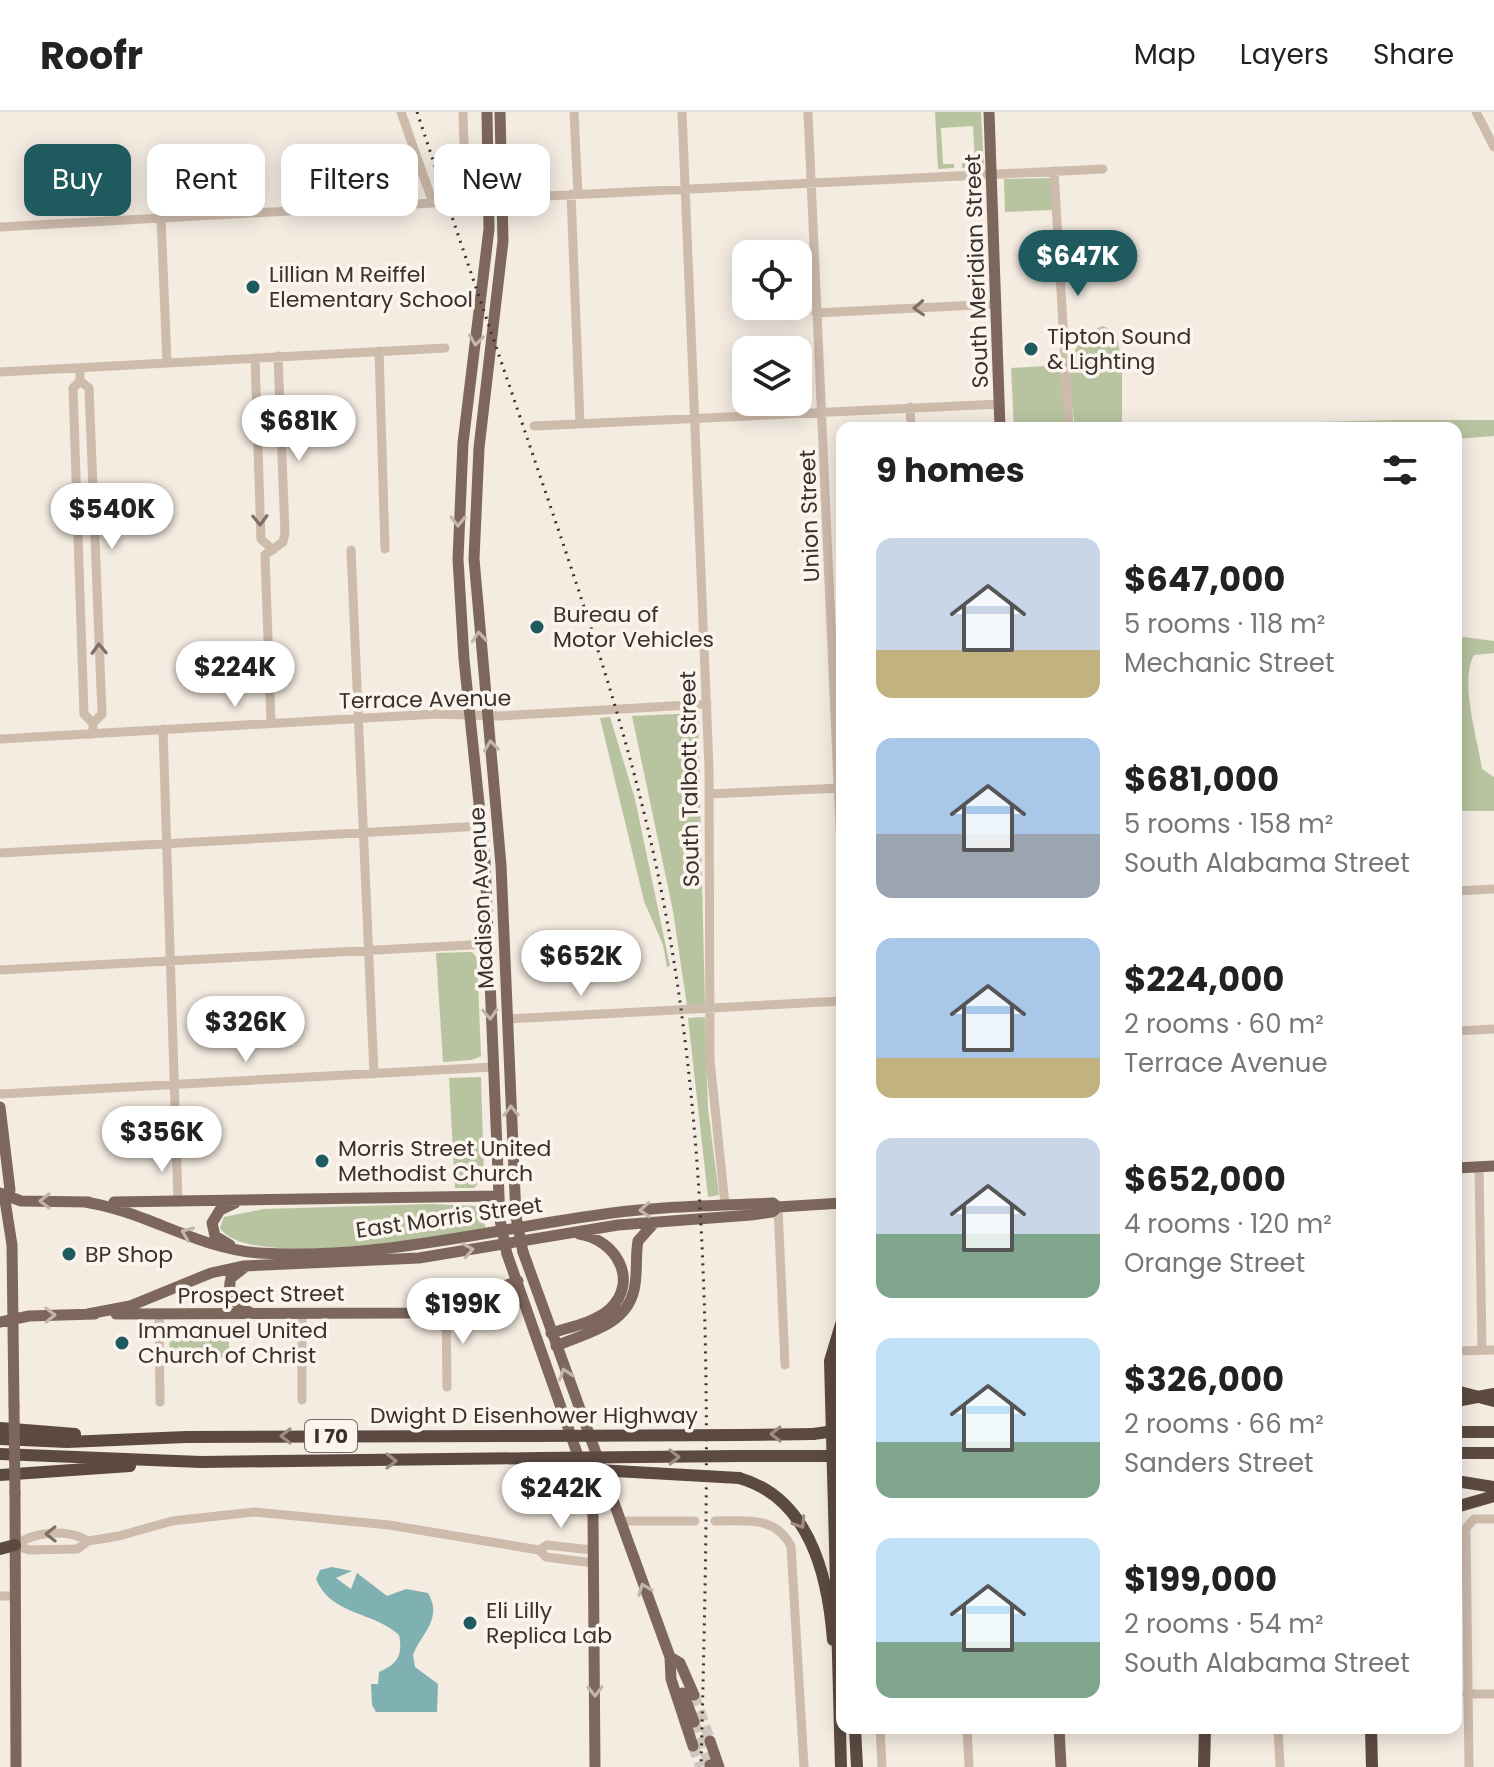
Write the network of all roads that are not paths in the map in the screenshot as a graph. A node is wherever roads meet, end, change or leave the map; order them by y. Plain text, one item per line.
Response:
1 (401, 112) edge
2 (463, 112) edge
3 (487, 112) edge
4 (500, 112) edge
5 (574, 112) edge
6 (682, 112) edge
7 (808, 112) edge
8 (989, 112) edge
9 (1476, 112) edge
10 (464, 144) edge
11 (1494, 147) edge
12 (1103, 169) dead end
13 (1054, 171) junction
14 (992, 174) junction
15 (811, 183) junction
16 (685, 189) junction
17 (575, 194) junction
18 (550, 196) edge
19 (161, 218) junction
20 (0, 227) edge
21 (997, 304) junction
22 (816, 313) junction
23 (445, 348) dead end
24 (379, 351) junction
25 (278, 356) junction
26 (255, 358) junction
27 (167, 363) junction
28 (80, 368) junction
29 (0, 372) edge
30 (80, 381) junction
31 (1000, 404) junction
32 (910, 407) junction
33 (821, 412) junction
34 (694, 418) junction
35 (911, 422) edge
36 (1000, 422) edge
37 (1069, 422) edge
38 (580, 423) junction
39 (534, 426) dead end
40 (385, 549) dead end
41 (273, 550) junction
42 (351, 550) dead end
43 (830, 580) junction
44 (836, 580) edge
45 (707, 704) junction
46 (836, 705) edge
47 (470, 713) junction
48 (488, 715) junction
49 (359, 718) junction
50 (271, 723) junction
51 (93, 728) junction
52 (163, 729) junction
53 (0, 739) edge
54 (836, 788) edge
55 (709, 794) junction
56 (482, 826) junction
57 (363, 833) junction
58 (166, 843) junction
59 (0, 853) edge
60 (1494, 889) edge
61 (1462, 891) edge
62 (488, 944) junction
63 (367, 950) junction
64 (171, 961) junction
65 (0, 970) edge
66 (836, 1001) edge
67 (710, 1008) junction
68 (507, 1019) junction
69 (1494, 1029) edge
70 (1462, 1031) edge
71 (493, 1067) junction
72 (374, 1074) junction
73 (176, 1084) junction
74 (0, 1094) edge
75 (0, 1107) edge
76 (1479, 1166) junction
77 (1494, 1166) edge
78 (1462, 1167) edge
79 (2, 1192) edge
80 (498, 1196) junction
81 (85, 1202) junction
82 (178, 1202) junction
83 (238, 1202) junction
84 (836, 1203) edge
85 (725, 1205) junction
86 (778, 1207) junction
87 (661, 1220) junction
88 (559, 1233) junction
89 (261, 1253) junction
90 (251, 1265) junction
91 (518, 1281) junction
92 (446, 1307) junction
93 (251, 1313) junction
94 (302, 1313) junction
95 (88, 1314) junction
96 (159, 1315) junction
97 (14, 1319) junction
98 (0, 1322) edge
99 (551, 1333) junction
100 (836, 1341) edge
101 (556, 1346) junction
102 (1482, 1350) junction
103 (1494, 1350) edge
104 (1462, 1351) edge
105 (785, 1365) dead end
106 (447, 1387) dead end
107 (1462, 1393) edge
108 (1494, 1394) edge
109 (302, 1400) dead end
110 (1462, 1400) edge
111 (1494, 1401) edge
112 (160, 1402) dead end
113 (0, 1428) edge
114 (1462, 1432) edge
115 (1494, 1432) edge
116 (836, 1434) edge
117 (0, 1439) edge
118 (130, 1439) junction
119 (1462, 1453) edge
120 (1494, 1453) edge
121 (0, 1454) edge
122 (836, 1456) edge
123 (201, 1462) junction
124 (542, 1462) junction
125 (0, 1475) edge
126 (1462, 1482) edge
127 (1494, 1487) edge
128 (1494, 1496) edge
129 (1462, 1505) edge
130 (1494, 1519) edge
131 (619, 1521) junction
132 (695, 1521) dead end
133 (715, 1521) dead end
134 (88, 1541) junction
135 (15, 1545) junction
136 (0, 1549) edge
137 (592, 1556) junction
138 (836, 1564) edge
139 (0, 1596) edge
140 (16, 1596) junction
141 (670, 1657) junction
142 (836, 1665) edge
143 (672, 1671) junction
144 (1467, 1694) junction
145 (1494, 1694) edge
146 (694, 1695) tunnel mouth
147 (694, 1722) tunnel mouth
148 (841, 1734) edge
149 (856, 1734) edge
150 (880, 1734) edge
151 (967, 1734) edge
152 (1059, 1734) edge
153 (1205, 1734) edge
154 (1278, 1734) edge
155 (1371, 1734) edge
156 (710, 1741) tunnel mouth
157 (693, 1746) tunnel mouth
158 (713, 1766) edge
159 (16, 1767) edge
160 (595, 1767) edge
161 (804, 1767) edge
162 (841, 1767) edge
163 (857, 1767) edge
164 (882, 1767) edge
165 (969, 1767) edge
166 (1061, 1767) edge
167 (1204, 1767) edge
168 (1280, 1767) edge
169 (1372, 1767) edge
170 (1469, 1767) edge

1 - 19 street
2 - 10 street
3 -> 47 main road, Madison Avenue
48 -> 4 main road, Madison Avenue
5 - 17 street
6 - 16 street, South Talbott Street
7 - 15 street, Union Street
8 - 14 main road, South Meridian Street
9 - 11 street
12 - 13 street
13 - 14 street
13 - 37 street
14 - 15 street
14 - 21 main road, South Meridian Street
15 - 16 street
15 - 22 street, Union Street
16 - 17 street
16 - 34 street, South Talbott Street
17 - 18 street
17 - 38 street
19 - 20 street
19 - 27 street
21 -> 22 street
21 - 31 main road, South Meridian Street
22 - 33 street, Union Street
23 - 24 street
24 - 25 street
24 - 40 street
25 - 26 street
25 - 41 street
26 - 27 street
26 -> 41 street
27 - 28 street
28 - 29 street
28 - 30 street
30 - 51 street
51 -> 30 street
31 - 32 street
31 - 36 main road, South Meridian Street
32 - 33 street
32 - 35 street
33 - 34 street
33 - 43 street, Union Street
34 - 38 street
34 - 45 street, South Talbott Street
38 - 39 street
41 - 50 street
42 - 49 street
43 - 44 street
43 - 46 street, Union Street
45 - 48 street, Terrace Avenue
45 - 55 street, South Talbott Street
47 - 48 street, Terrace Avenue
47 - 49 street, Terrace Avenue
47 - 56 main road, Madison Avenue
68 -> 48 main road, Madison Avenue
49 - 50 street, Terrace Avenue
49 - 57 street
50 - 52 street, Terrace Avenue
51 - 52 street, Terrace Avenue
51 - 53 street, Terrace Avenue
52 - 58 street
54 - 55 street
55 - 67 street, South Talbott Street
56 - 57 street
56 - 62 main road, Madison Avenue
57 - 58 street
57 - 63 street
58 - 59 street
58 - 64 street
60 - 61 street
62 - 63 street
62 -> 71 main road, Madison Avenue
63 - 64 street
63 - 72 street
64 - 65 street
64 - 73 street
66 - 67 street
67 - 68 street
67 - 85 street, South Talbott Street
99 -> 68 main road, Madison Avenue, bridge
69 - 70 street
71 - 72 street
71 - 80 main road, Madison Avenue
72 - 73 street
73 - 74 street
73 - 82 street
75 - 79 main road
76 - 77 main road
76 - 78 main road
76 - 102 street
81 -> 79 main road, East Morris Street
79 - 97 main road
80 - 83 main road, East Morris Street
80 - 91 main road, Madison Avenue, bridge
81 - 82 main road, East Morris Street
89 -> 81 main road, East Morris Street
82 - 83 main road, East Morris Street
83 - 89 main road
84 - 86 main road, East Morris Street
85 - 86 main road, East Morris Street
85 -> 89 main road, East Morris Street
86 - 87 main road, East Morris Street
86 - 105 street
87 - 88 main road, East Morris Street
87 - 101 main road
90 -> 88 main road, East Morris Street
88 - 99 main road
90 - 93 main road
90 - 95 main road, East Morris Street
91 - 92 main road, Prospect Street
91 - 137 main road, Madison Avenue
92 - 94 main road, Prospect Street
92 - 106 street
93 - 94 main road, Prospect Street
93 - 96 main road, Prospect Street
94 - 109 street
95 - 96 main road, Prospect Street
97 -> 95 main road, Prospect Street
96 - 112 street
97 - 98 main road, Prospect Street
97 - 135 main road, bridge
99 - 101 main road, Madison Avenue
100 - 138 highway
131 -> 101 main road, Madison Avenue
102 - 103 street
102 - 104 street
107 - 111 highway, bridge
108 - 110 highway
113 - 118 highway
114 - 115 highway
116 -> 118 highway, Dwight D Eisenhower Highway / I 70, bridge
117 - 118 highway, I 70
119 - 120 highway
121 - 123 highway, I 70
124 -> 122 highway, Dwight D Eisenhower Highway / I 70, bridge
123 -> 124 highway, Dwight D Eisenhower Highway / I 70
123 - 125 highway
124 -> 142 highway, bridge
126 - 127 highway
128 - 129 highway
130 - 144 street
131 - 132 street
141 -> 131 main road, Madison Avenue
133 - 161 street
134 - 135 street
134 -> 135 street
134 - 137 street
135 - 136 highway
135 - 140 main road
137 -> 160 main road, Madison Avenue
139 - 140 street
140 - 159 main road
141 - 143 main road, Madison Avenue
141 - 146 main road, Madison Avenue
143 - 147 main road, Madison Avenue
143 - 157 main road, Madison Avenue
144 - 145 street
144 - 170 street
148 - 162 highway
149 - 163 highway
150 - 164 street
151 - 165 street
152 - 166 main road
153 - 167 highway
154 - 168 street
155 - 169 highway
156 - 158 main road

